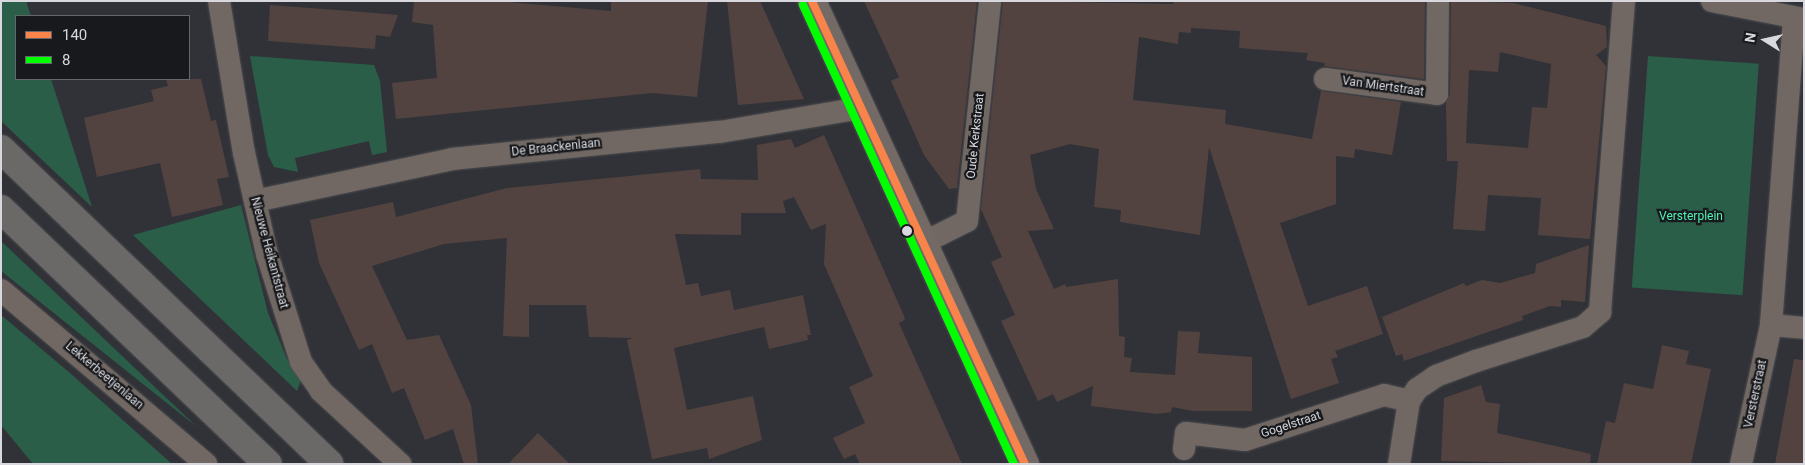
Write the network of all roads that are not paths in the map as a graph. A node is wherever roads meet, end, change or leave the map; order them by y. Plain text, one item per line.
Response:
1 (219, 1) edge
2 (812, 1) edge
3 (990, 1) edge
4 (1438, 1) edge
5 (1624, 1) edge
6 (1712, 1) edge
7 (1799, 18) edge
8 (1326, 79) dead end
9 (860, 108) junction
10 (1, 149) edge
11 (255, 201) junction
12 (1, 210) edge
13 (922, 244) junction
14 (1, 290) edge
15 (1771, 325) junction
16 (1804, 328) edge
17 (1409, 401) junction
18 (1184, 448) dead end
19 (206, 464) edge
20 (268, 464) edge
21 (330, 464) edge
22 (400, 464) edge
23 (1024, 464) edge
24 (1399, 464) edge
25 (1741, 464) edge

1 - 11 street, Nieuwe Heikantstraat
2 - 9 main road
3 - 13 street, Oude Kerkstraat
4 - 8 street, Van Miertstraat
5 - 17 street
6 - 7 street
7 - 15 street
9 - 11 street, De Braackenlaan
9 - 13 main road
10 - 21 highway
11 - 22 street, Nieuwe Heikantstraat
12 - 20 highway
13 - 23 main road
14 - 19 street, Lekkerbeetjenlaan
15 - 16 street
15 - 25 street, Versterstraat
17 - 18 street, Gogelstraat
17 - 24 street

